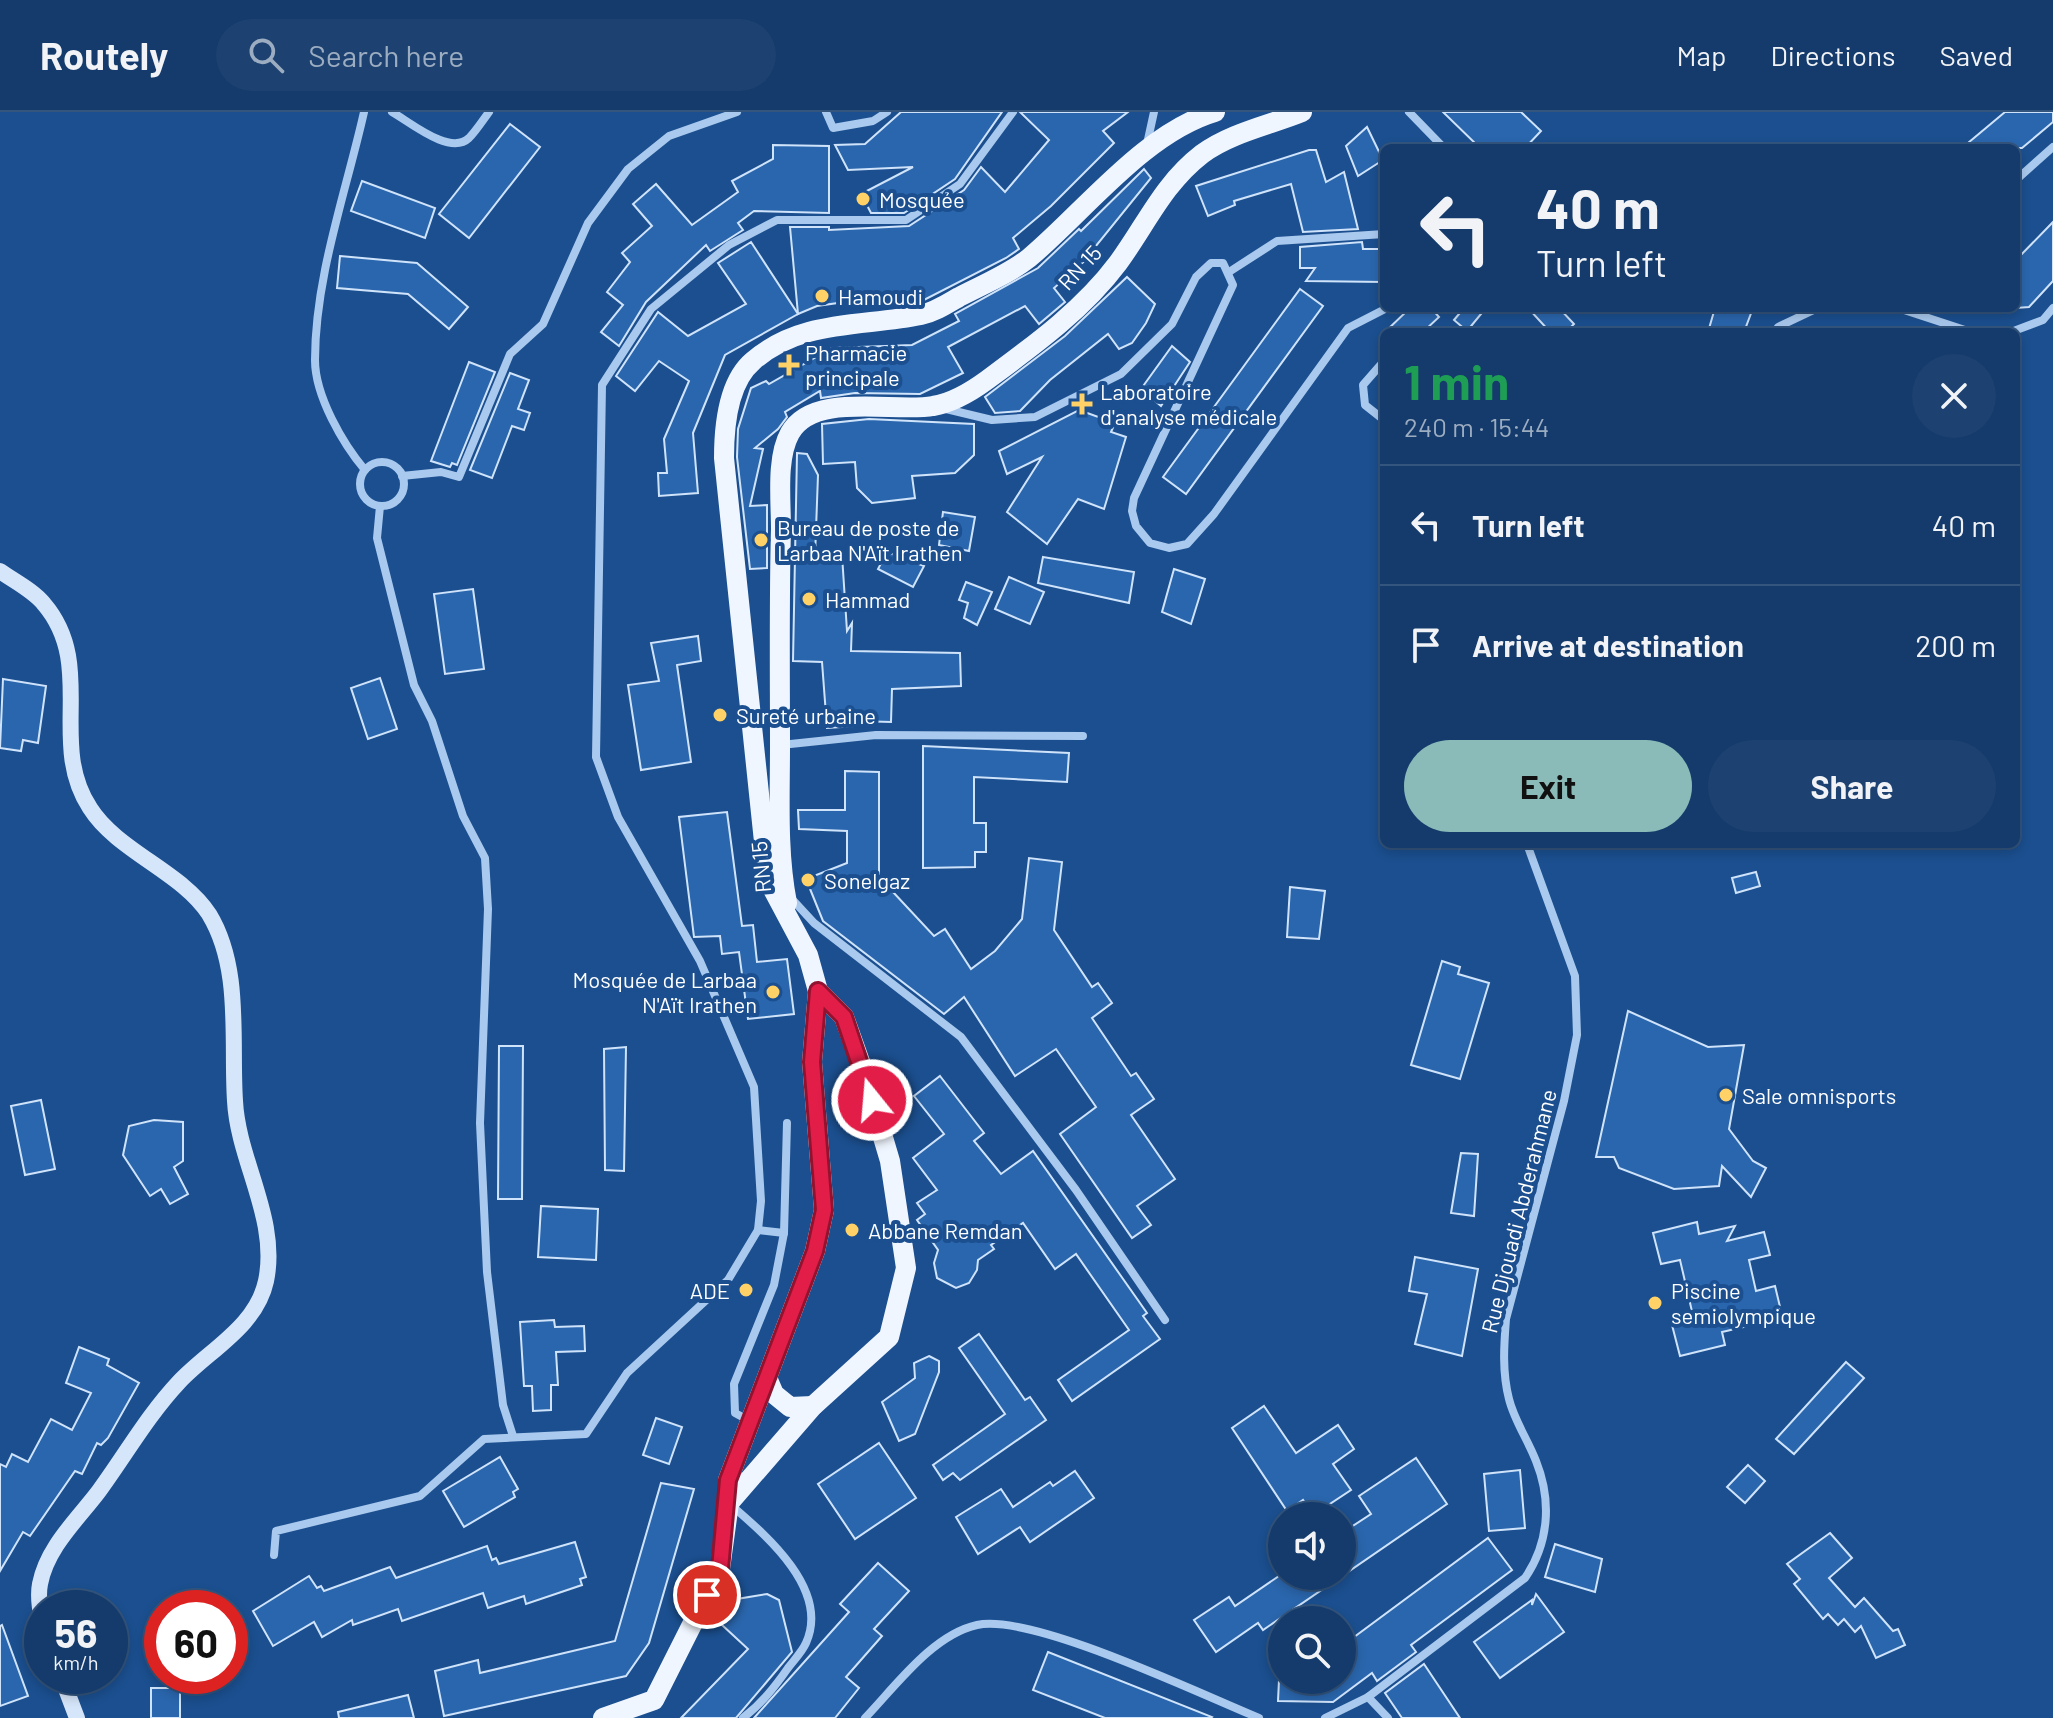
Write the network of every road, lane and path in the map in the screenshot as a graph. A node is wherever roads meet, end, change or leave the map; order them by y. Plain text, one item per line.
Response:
1 (364, 112) edge
2 (392, 112) edge
3 (489, 112) edge
4 (737, 112) edge
5 (826, 112) edge
6 (887, 112) edge
7 (1013, 112) edge
8 (1154, 112) edge
9 (1215, 112) edge
10 (1302, 112) edge
11 (1409, 112) edge
12 (1440, 144) edge
13 (2053, 147) edge
14 (1145, 152) junction
15 (2020, 176) edge
16 (1380, 234) edge
17 (1229, 272) junction
18 (2053, 308) edge
19 (1380, 312) edge
20 (1810, 312) edge
21 (1917, 312) edge
22 (1777, 328) edge
23 (1960, 328) edge
24 (2020, 329) edge
25 (1380, 366) edge
26 (933, 406) junction
27 (1380, 417) edge
28 (365, 470) junction
29 (402, 476) junction
30 (380, 506) junction
31 (0, 571) edge
32 (1083, 736) dead end
33 (780, 745) junction
34 (1528, 848) edge
35 (784, 891) junction
36 (790, 919) junction
37 (818, 991) junction
38 (787, 1123) dead end
39 (758, 1230) junction
40 (784, 1233) junction
41 (1165, 1320) dead end
42 (768, 1380) junction
43 (813, 1406) junction
44 (753, 1423) junction
45 (513, 1436) junction
46 (729, 1503) junction
47 (274, 1555) dead end
48 (40, 1590) edge
49 (68, 1694) edge
50 (1368, 1697) junction
51 (77, 1718) edge
52 (603, 1718) edge
53 (743, 1718) edge
54 (865, 1718) edge
55 (1259, 1718) edge
56 (1325, 1718) edge
57 (1388, 1718) edge

1 - 28 street
2 - 3 street
4 - 29 street
5 - 6 street
7 - 39 street
8 - 14 street
9 - 14 main road, RN 15
10 - 26 main road, RN 15
11 - 12 street
13 - 15 street
14 - 36 main road, RN 15
16 - 17 street
17 - 19 street
17 - 26 street
18 - 24 street
20 - 22 street
21 - 23 street
25 - 27 street
26 - 33 main road, RN 15
28 - 29 street
28 - 30 street
29 - 30 street
30 - 45 street
31 - 48 main road
32 - 33 street
33 - 35 main road, RN 15
34 - 50 street, Rue Djouadi Abderahmane
35 - 36 main road, RN 15
35 - 41 street
36 - 37 main road, RN 15
37 - 42 main road, RN 15
37 - 43 main road, RN 15
38 - 40 street
39 - 40 street
39 - 45 street
40 - 44 street
42 - 43 main road
42 - 44 main road, RN 15
43 - 46 main road, RN 15
44 - 46 main road, RN 15
45 - 47 street
46 - 52 main road, RN 15
46 - 53 street
49 - 51 main road
50 - 56 street, Rue Djouadi Abderahmane
50 - 57 street
54 - 55 street

